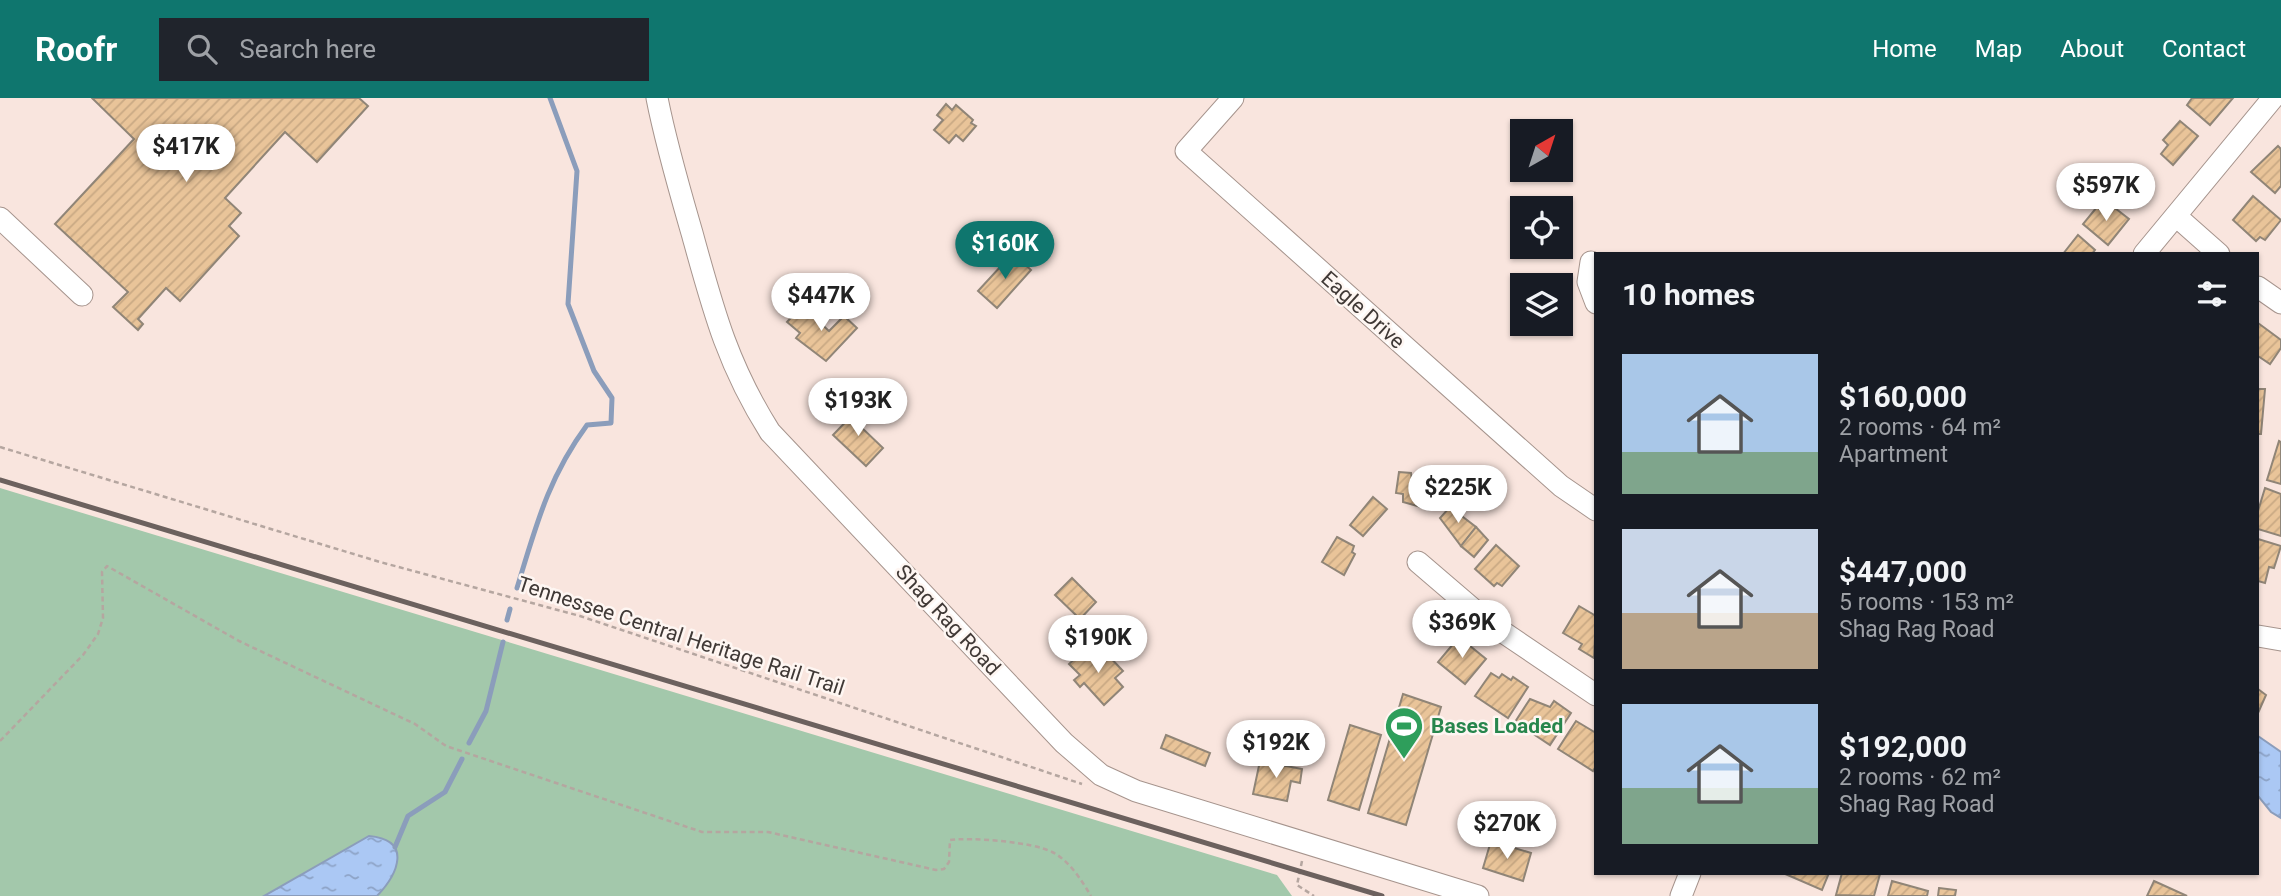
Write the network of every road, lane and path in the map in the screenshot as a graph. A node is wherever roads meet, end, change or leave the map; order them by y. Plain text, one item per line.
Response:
1 (657, 98) edge
2 (1233, 98) edge
3 (2273, 98) edge
4 (2176, 216) junction
5 (0, 218) edge
6 (2146, 252) edge
7 (2217, 252) edge
8 (1591, 262) dead end
9 (2259, 288) edge
10 (82, 295) dead end
11 (1594, 298) edge
12 (2281, 303) edge
13 (0, 447) edge
14 (1594, 509) edge
15 (1418, 562) dead end
16 (2259, 636) edge
17 (2281, 640) edge
18 (1594, 694) edge
19 (0, 741) edge
20 (1083, 785) dead end
21 (1302, 859) dead end
22 (1689, 875) edge
23 (1091, 896) edge
24 (1314, 896) edge
25 (1478, 896) edge
26 (1681, 896) edge

1 - 25 street, Shag Rag Road
2 - 14 street, Eagle Drive
3 - 4 street
4 - 6 street
4 - 7 street
5 - 10 street
8 - 11 street
9 - 12 street
13 - 20 path, Tennessee Central Heritage Rail Trail
15 - 18 street
16 - 17 street
19 - 23 path
21 - 24 path
22 - 26 street

